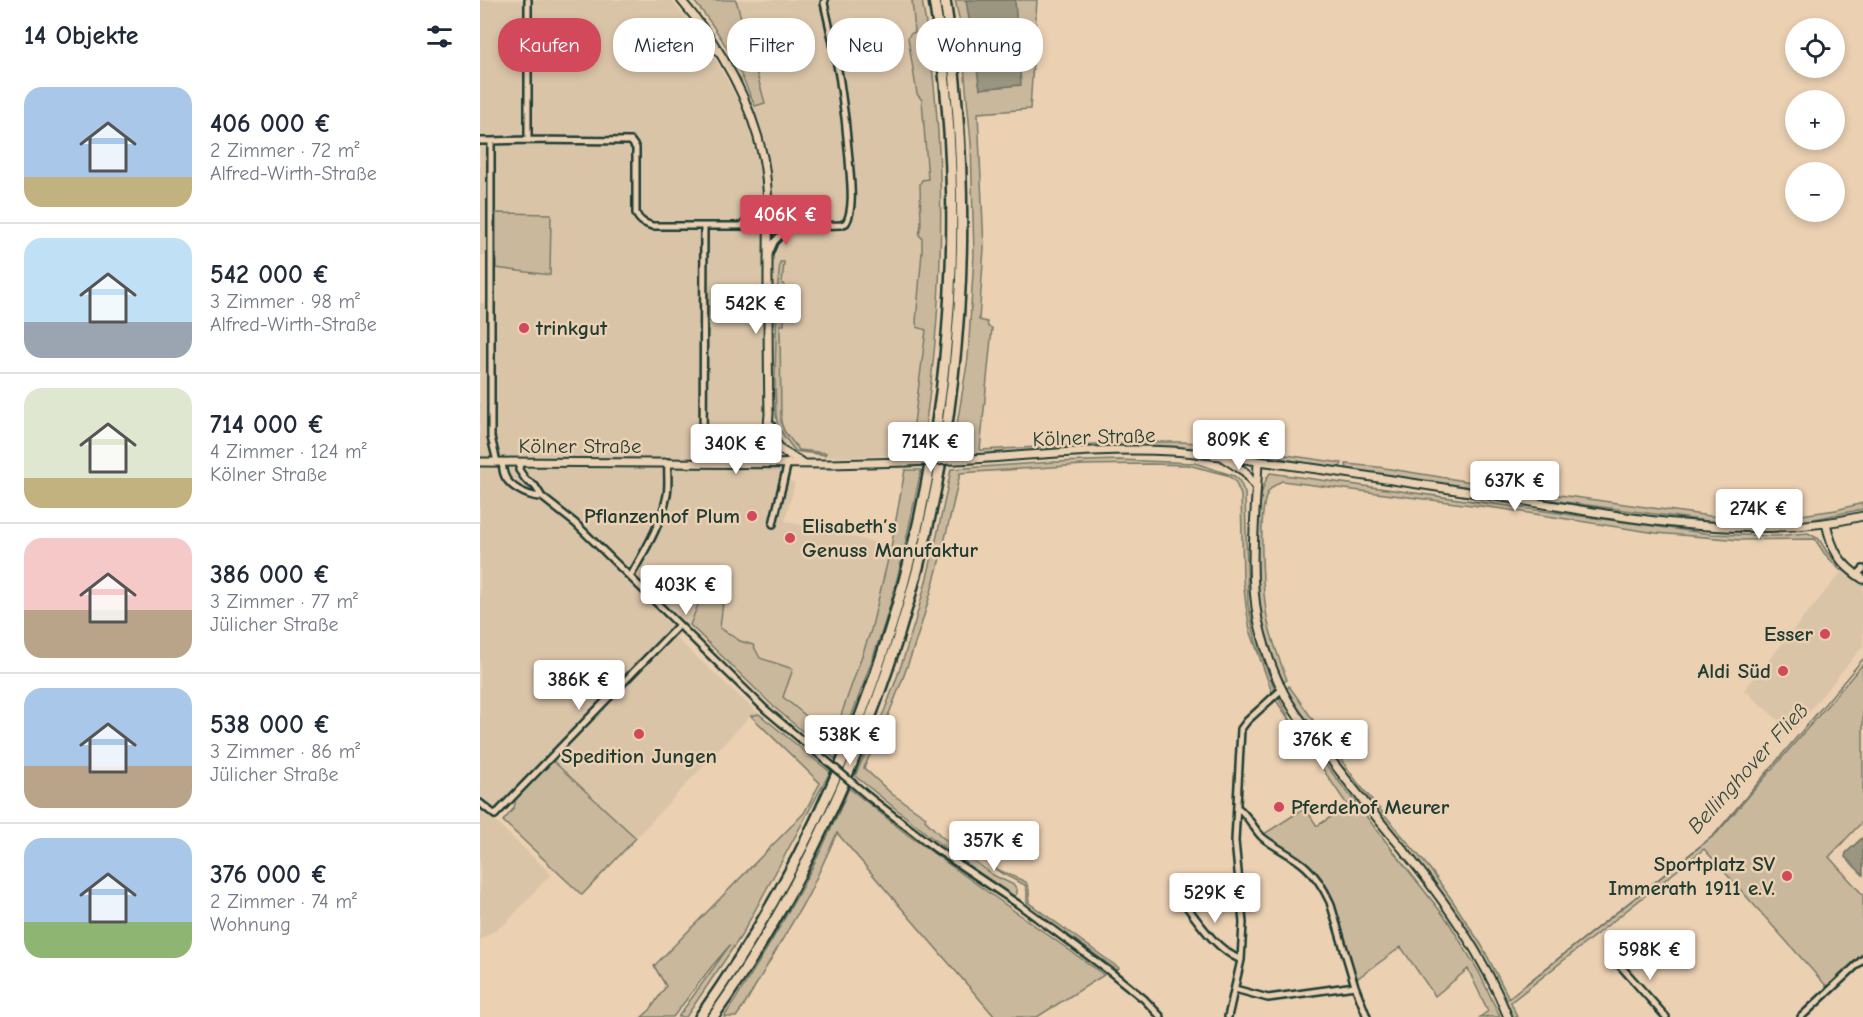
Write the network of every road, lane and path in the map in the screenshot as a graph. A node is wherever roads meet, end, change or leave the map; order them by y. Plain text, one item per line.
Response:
1 (528, 0) edge
2 (681, 0) edge
3 (825, 0) edge
4 (934, 0) edge
5 (945, 0) edge
6 (480, 141) edge
7 (491, 141) junction
8 (528, 141) junction
9 (767, 198) junction
10 (704, 226) junction
11 (741, 226) junction
12 (768, 226) junction
13 (789, 226) junction
14 (768, 256) junction
15 (769, 414) junction
16 (773, 439) junction
17 (1223, 457) junction
18 (1258, 461) junction
19 (480, 462) edge
20 (500, 462) junction
21 (520, 462) junction
22 (668, 462) junction
23 (703, 462) junction
24 (768, 462) junction
25 (788, 462) junction
26 (803, 463) junction
27 (1256, 487) junction
28 (542, 497) junction
29 (1863, 516) edge
30 (1826, 523) junction
31 (773, 524) dead end
32 (1863, 569) edge
33 (630, 577) junction
34 (1860, 577) edge
35 (678, 626) junction
36 (1282, 689) junction
37 (480, 802) edge
38 (1238, 808) junction
39 (1181, 899) dead end
40 (1863, 959) edge
41 (1240, 960) junction
42 (1616, 961) dead end
43 (1355, 986) junction
44 (1235, 989) junction
45 (700, 1017) edge
46 (713, 1017) edge
47 (1161, 1017) edge
48 (1228, 1017) edge
49 (1367, 1017) edge
50 (1508, 1017) edge
51 (1666, 1017) edge
52 (1801, 1017) edge

1 - 8 street
2 - 9 main road
3 - 13 street
4 - 45 highway
5 - 46 highway
6 - 7 street
7 - 8 street
7 - 20 street
8 - 10 street
9 - 11 street
9 - 12 main road
10 - 11 street
10 - 23 street
11 - 12 street
12 - 13 street
12 - 14 main road
13 - 14 street
14 - 15 main road
15 - 16 main road
15 - 24 main road
16 - 24 main road
16 - 26 main road
17 - 18 main road, Kölner Straße
17 - 26 main road, Kölner Straße, bridge
17 - 27 main road
18 - 27 main road
18 - 30 main road, Kölner Straße
19 - 20 main road, Kölner Straße
20 - 21 main road, Kölner Straße
20 - 28 street
21 - 22 main road, Kölner Straße
21 - 28 street
22 - 23 main road, Kölner Straße
22 - 33 street
23 - 24 main road, Kölner Straße
24 - 25 main road, Kölner Straße
25 - 26 main road, Kölner Straße
25 - 31 street
27 - 36 main road
28 - 33 street
29 - 30 main road, Kölner Straße
30 - 34 main road
32 - 34 street
33 - 35 street
35 - 37 street
35 - 47 street, bridge
36 - 38 street
36 - 50 main road
38 - 41 street
38 - 43 street
39 - 41 street
40 - 52 street
41 - 44 street
42 - 51 street
43 - 44 street
43 - 49 street
44 - 48 street

